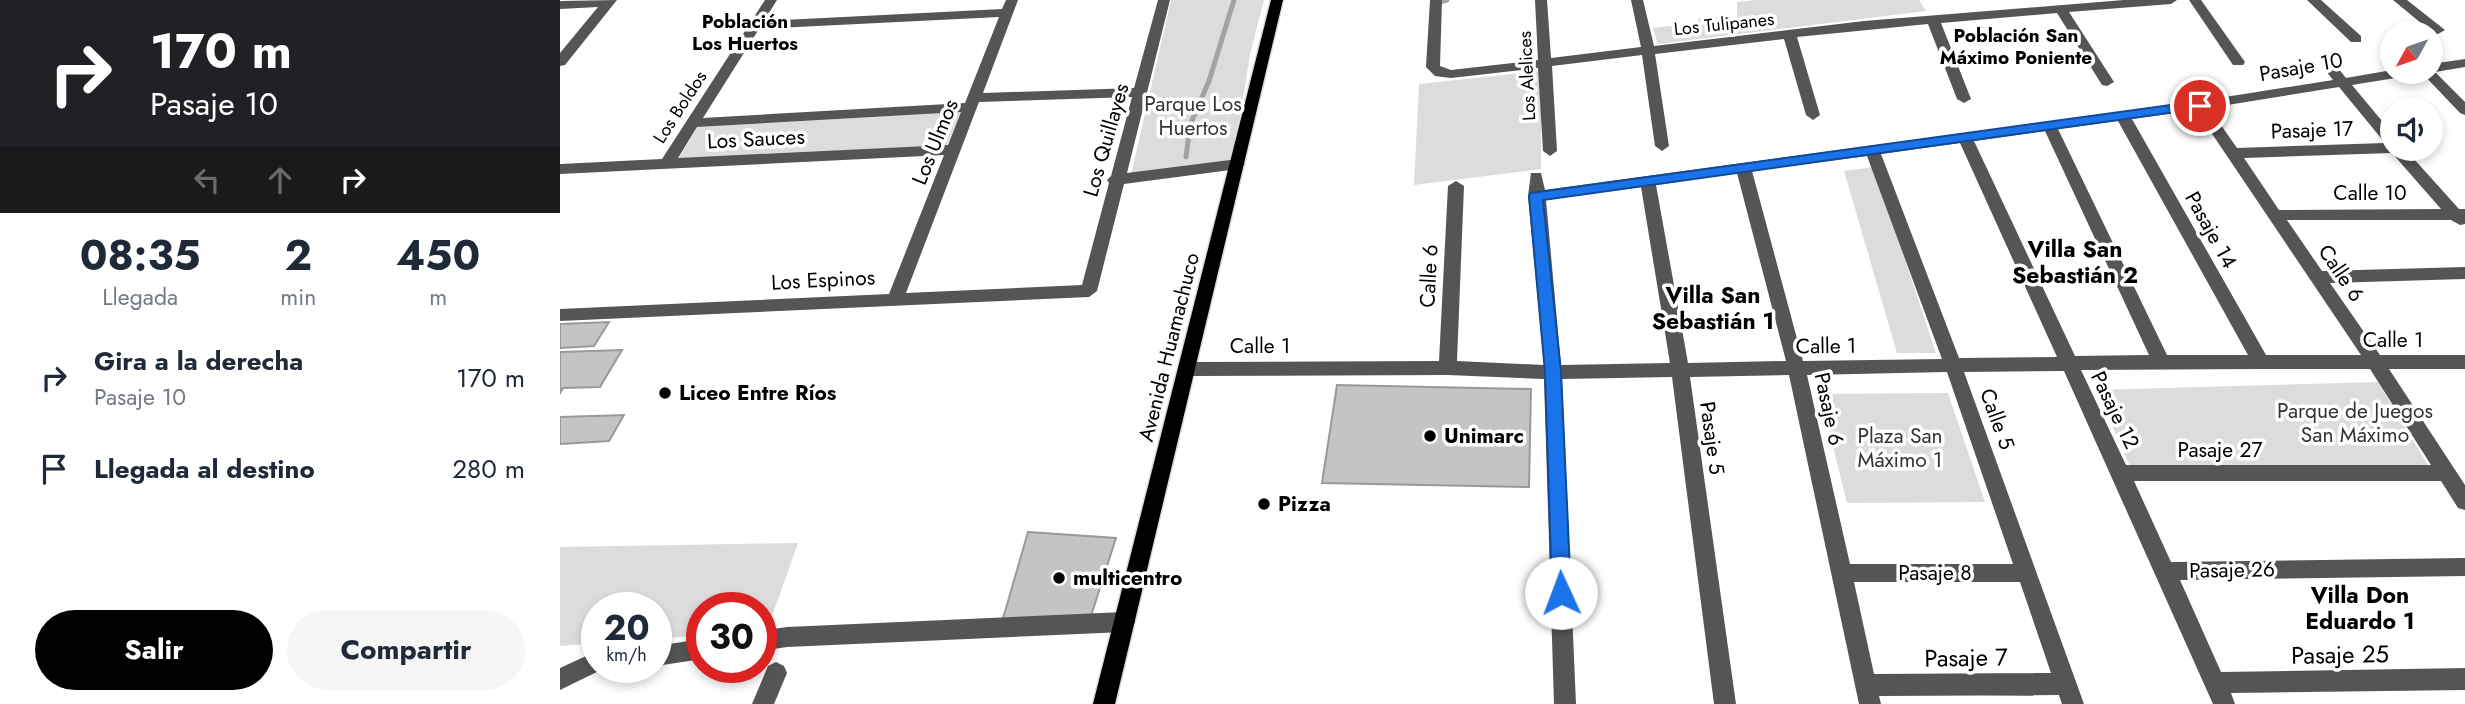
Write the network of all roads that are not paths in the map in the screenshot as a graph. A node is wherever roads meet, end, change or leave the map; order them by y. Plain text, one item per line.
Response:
1 (771, 0) edge
2 (1164, 0) edge
3 (1277, 0) edge
4 (1436, 0) edge
5 (1541, 0) edge
6 (1637, 0) edge
7 (2171, 0) edge
8 (2195, 0) edge
9 (2313, 0) edge
10 (2399, 0) edge
11 (610, 2) edge
12 (560, 5) edge
13 (1010, 6) edge
14 (2062, 11) junction
15 (1933, 20) junction
16 (2426, 21) edge
17 (755, 25) junction
18 (1789, 34) junction
19 (2356, 39) dead end
20 (1648, 51) junction
21 (562, 58) edge
22 (1546, 62) junction
23 (2238, 62) dead end
24 (2465, 63) edge
25 (2329, 66) dead end
26 (2443, 67) edge
27 (2380, 76) edge
28 (2341, 81) junction
29 (2107, 82) dead end
30 (2442, 84) edge
31 (1142, 92) junction
32 (1964, 99) dead end
33 (974, 102) junction
34 (2200, 106) junction
35 (2465, 110) edge
36 (1813, 115) dead end
37 (2123, 116) junction
38 (693, 123) junction
39 (2050, 127) junction
40 (2380, 128) edge
41 (1964, 136) junction
42 (1662, 146) dead end
43 (2380, 148) edge
44 (954, 150) junction
45 (1550, 151) dead end
46 (1873, 152) junction
47 (2234, 153) junction
48 (2409, 161) edge
49 (1238, 164) junction
50 (666, 165) junction
51 (1743, 167) junction
52 (560, 169) edge
53 (1536, 177) dead end
54 (1647, 179) junction
55 (1115, 180) junction
56 (1456, 186) dead end
57 (1536, 196) junction
58 (2275, 215) junction
59 (2462, 218) edge
60 (2465, 273) edge
61 (2317, 277) junction
62 (1089, 291) joint
63 (895, 300) junction
64 (560, 315) edge
65 (2161, 362) junction
66 (2465, 362) edge
67 (2375, 363) junction
68 (2262, 364) junction
69 (2068, 366) junction
70 (1954, 368) junction
71 (1188, 369) junction
72 (1448, 369) junction
73 (1680, 369) junction
74 (1797, 370) junction
75 (1553, 372) junction
76 (2445, 473) junction
77 (2122, 474) junction
78 (2465, 502) edge
79 (2465, 567) edge
80 (2167, 571) junction
81 (2028, 572) junction
82 (1841, 573) junction
83 (1124, 622) junction
84 (777, 639) edge
85 (581, 669) edge
86 (2465, 679) edge
87 (560, 680) edge
88 (772, 683) edge
89 (2215, 683) junction
90 (2070, 694) edge
91 (1868, 695) edge
92 (764, 704) edge
93 (1104, 704) edge
94 (1565, 704) edge
95 (1725, 704) edge
96 (2224, 704) edge

1 - 17 street, Los Boldos
2 - 31 street, Los Quillayes
3 - 49 main road, Avenida Huamachuco
4 - 22 street, Los Tulipanes
5 - 22 street, Los Alelices
6 - 20 street
7 - 14 street, Los Tulipanes
8 - 23 street
9 - 19 street
10 - 16 street
11 - 12 street
11 - 21 street
13 - 17 street
13 - 33 street, Los Ulmos
14 - 15 street, Los Tulipanes
14 - 29 street
15 - 18 street, Los Tulipanes
15 - 32 street
17 - 38 street, Los Boldos
18 - 20 street, Los Tulipanes
18 - 36 street
20 - 22 street, Los Tulipanes
20 - 42 street
22 - 45 street, Los Alelices
24 - 26 street
25 - 28 street
27 - 28 street, Pasaje 10
28 - 34 street, Pasaje 10
28 - 40 street
30 - 35 street
31 - 33 street, Los Sauces
31 - 55 street, Los Quillayes
33 - 38 street, Los Sauces
33 - 44 street, Los Ulmos
34 - 37 street, Pasaje 10
34 - 47 street, Calle 6
37 - 39 street, Pasaje 10
37 - 68 street, Pasaje 14
38 - 50 street, Los Boldos
39 - 41 street, Pasaje 10
39 - 65 street
41 - 46 street, Pasaje 10
41 - 69 street, Pasaje 12
43 - 47 street, Pasaje 17
44 - 50 street, Los Sauces
44 - 63 street, Los Ulmos
46 - 51 street, Pasaje 10
46 - 70 street, Calle 5
47 - 58 street, Calle 6
48 - 59 street
49 - 55 street
49 - 71 main road, Avenida Huamachuco
50 - 52 street, Los Sauces
51 - 54 street, Pasaje 10
51 - 74 street, Pasaje 6
53 - 57 street
54 - 57 street, Pasaje 10
54 - 73 street, Pasaje 5
55 - 62 street, Los Quillayes
56 - 72 street, Calle 6
57 - 75 street
58 - 59 street, Calle 10
58 - 61 street, Calle 6
60 - 61 street
61 - 67 street, Calle 6
62 - 63 street, Los Espinos
63 - 64 street, Los Espinos
65 - 68 street, Calle 1
65 - 69 street, Calle 1
66 - 67 street, Calle 1
67 - 68 street, Calle 1
67 - 76 street, Calle 6
69 - 70 street, Calle 1
69 - 77 street, Pasaje 12
70 - 74 street, Calle 1
70 - 81 street, Calle 5
71 - 72 street, Calle 1
71 - 83 main road, Avenida Huamachuco
72 - 75 street, Calle 1
73 - 74 street, Calle 1
73 - 75 street, Calle 1
73 - 95 street, Pasaje 5
74 - 82 street, Pasaje 6
75 - 94 street
76 - 77 street, Pasaje 27
76 - 78 street, Calle 6
77 - 80 street, Pasaje 12
79 - 80 street, Pasaje 26
80 - 89 street, Pasaje 12
81 - 82 street, Pasaje 8
81 - 90 street, Calle 5
82 - 91 street, Pasaje 6
83 - 84 street
83 - 93 main road, Avenida Huamachuco
85 - 87 street
86 - 89 street, Pasaje 25
88 - 92 street
89 - 96 street, Pasaje 12
90 - 91 street, Pasaje 7

